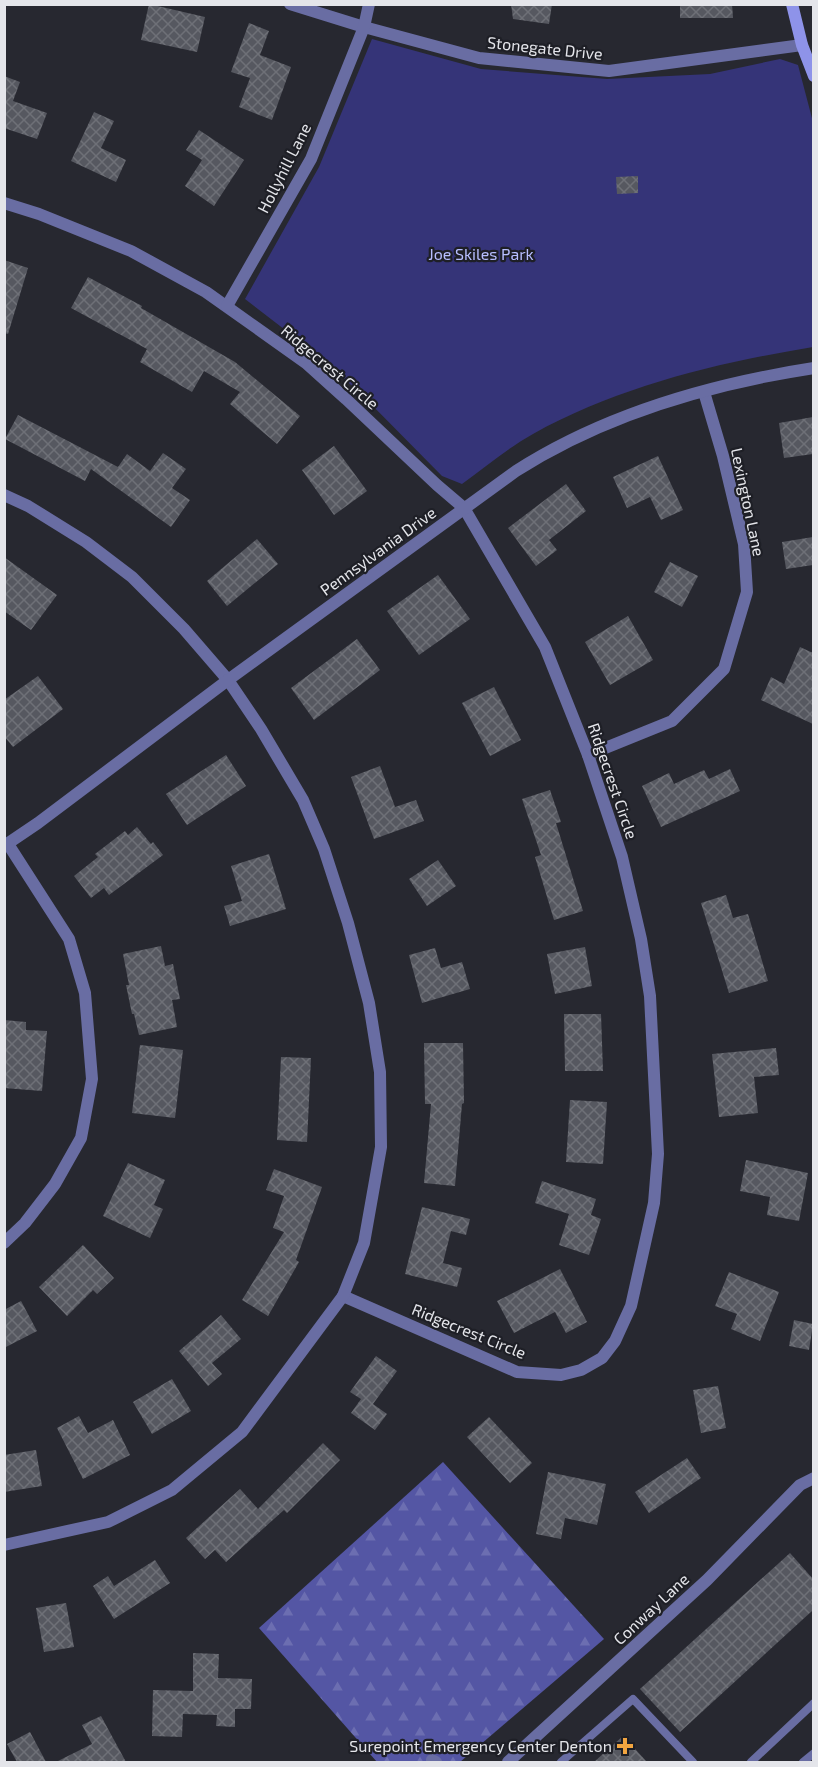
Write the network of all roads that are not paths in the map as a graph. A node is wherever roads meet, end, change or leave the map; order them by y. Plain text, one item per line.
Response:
1 (290, 4) edge
2 (369, 4) edge
3 (792, 4) edge
4 (364, 27) junction
5 (802, 45) junction
6 (813, 76) edge
7 (4, 203) edge
8 (227, 306) junction
9 (813, 368) edge
10 (704, 392) junction
11 (4, 495) edge
12 (464, 508) junction
13 (228, 680) junction
14 (588, 754) junction
15 (6, 845) edge
16 (4, 1243) edge
17 (344, 1296) junction
18 (813, 1478) edge
19 (4, 1545) edge
20 (813, 1703) edge
21 (813, 1753) edge
22 (508, 1762) edge
23 (561, 1762) edge
24 (693, 1762) edge
25 (751, 1762) edge
26 (803, 1762) edge

1 - 4 street, Stonegate Drive
2 - 4 street, Hollyhill Lane
3 - 5 main road
4 - 5 street, Stonegate Drive
4 - 8 street, Hollyhill Lane
5 - 6 main road
7 - 8 street, Ridgecrest Circle
8 - 12 street, Ridgecrest Circle
9 - 10 street, Pennsylvania Drive
10 - 12 street, Pennsylvania Drive
10 - 14 street, Lexington Lane
11 - 13 street
12 - 13 street, Pennsylvania Drive
12 - 14 street, Ridgecrest Circle
13 - 15 street, Pennsylvania Drive
13 - 17 street
14 - 17 street, Ridgecrest Circle
15 - 16 street
17 - 19 street
18 - 22 street, Conway Lane
20 - 25 lane
21 - 26 lane
23 - 24 lane

